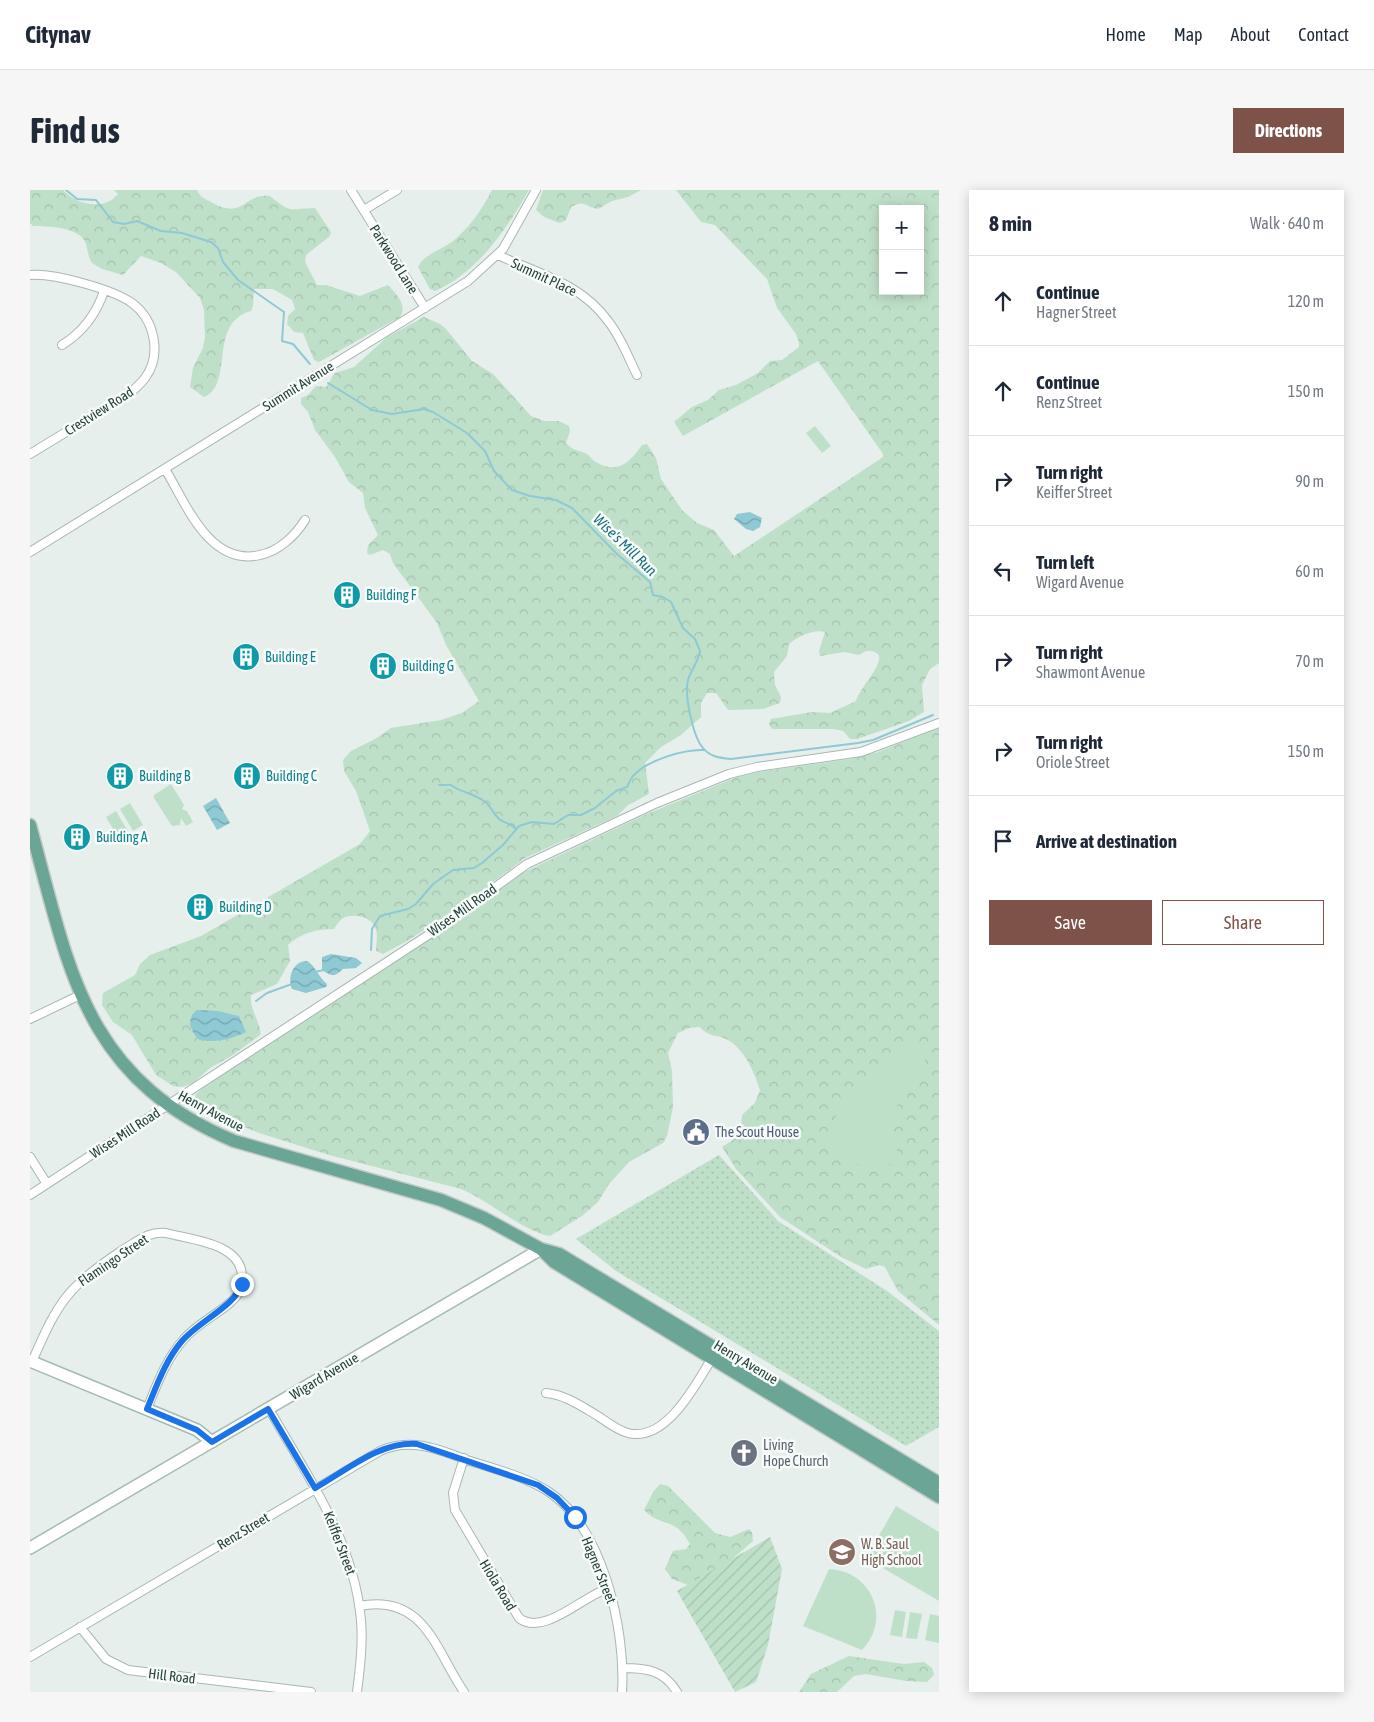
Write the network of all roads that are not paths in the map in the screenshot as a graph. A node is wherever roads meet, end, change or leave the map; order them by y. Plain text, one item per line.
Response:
1 (352, 190) edge
2 (397, 190) edge
3 (536, 190) edge
4 (364, 210) junction
5 (498, 255) junction
6 (30, 275) edge
7 (104, 292) junction
8 (424, 308) junction
9 (62, 345) dead end
10 (638, 375) dead end
11 (30, 454) edge
12 (164, 469) junction
13 (305, 520) dead end
14 (30, 552) edge
15 (939, 723) edge
16 (30, 825) edge
17 (80, 995) junction
18 (30, 1018) edge
19 (168, 1105) junction
20 (30, 1157) edge
21 (47, 1184) junction
22 (30, 1195) edge
23 (541, 1249) junction
24 (714, 1354) junction
25 (31, 1361) edge
26 (546, 1393) dead end
27 (147, 1409) junction
28 (268, 1409) junction
29 (212, 1442) junction
30 (464, 1458) junction
31 (939, 1483) edge
32 (315, 1488) junction
33 (939, 1497) edge
34 (30, 1548) edge
35 (608, 1588) junction
36 (359, 1606) junction
37 (80, 1627) junction
38 (30, 1657) edge
39 (623, 1668) junction
40 (311, 1692) edge
41 (357, 1692) edge
42 (464, 1692) edge
43 (622, 1692) edge
44 (677, 1692) edge

1 - 4 street, Parkwood Lane
2 - 4 street, Parkwood Lane
3 - 5 street, Summit Avenue
4 - 8 street, Parkwood Lane
5 - 8 street, Summit Avenue
5 - 10 street, Summit Place
6 - 7 street, Crestview Road
7 - 9 street
7 - 11 street, Crestview Road
8 - 12 street, Summit Avenue
12 - 13 street
12 - 14 street, Summit Avenue
15 - 19 street, Wises Mill Road
16 - 17 main road, Henry Avenue
17 - 18 street
17 - 19 main road, Henry Avenue
19 - 21 street, Wises Mill Road
19 - 23 main road, Henry Avenue
20 - 21 street
21 - 22 street, Wises Mill Road
23 - 24 main road, Henry Avenue
23 - 28 street, Wigard Avenue
24 - 26 street
24 - 31 main road, Henry Avenue
24 - 33 main road, Henry Avenue
25 - 27 street
25 - 27 street, Flamingo Street
27 - 29 street
28 - 29 street, Wigard Avenue
28 - 32 street, Keiffer Street
29 - 34 street, Wigard Avenue
30 - 32 street, Renz Street
30 - 35 street, Hagner Street
30 - 35 street, Hiola Road
32 - 36 street, Keiffer Street
32 - 37 street, Renz Street
35 - 39 street, Hagner Street
36 - 41 street, Keiffer Street
36 - 42 street
37 - 38 street, Renz Street
37 - 40 street, Hill Road
39 - 43 street, Hagner Street
39 - 44 street

